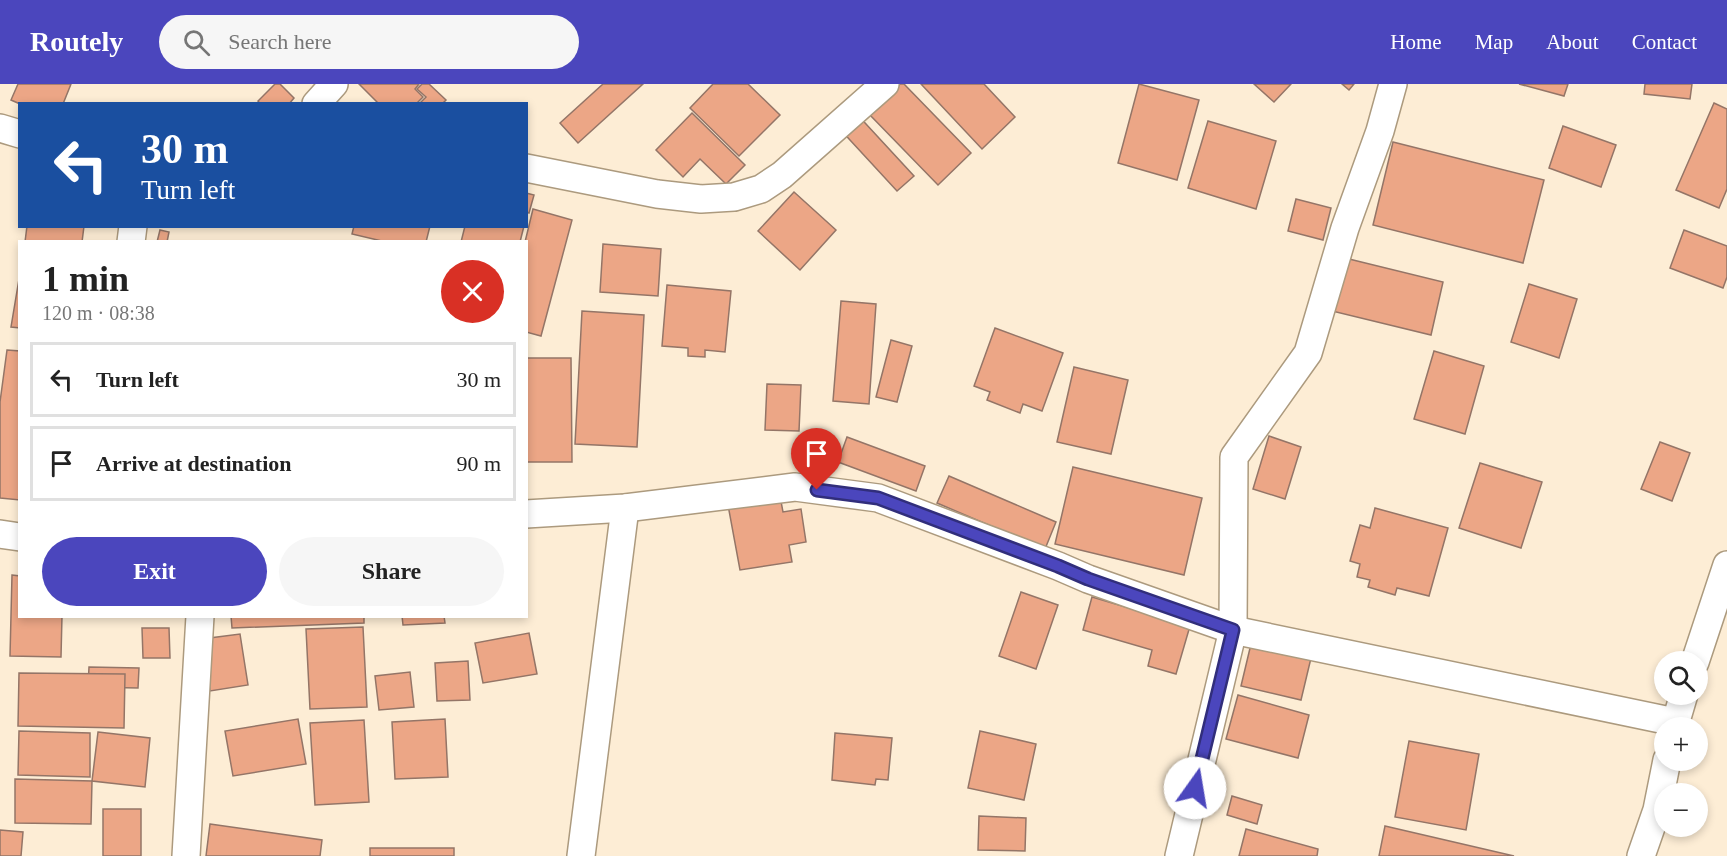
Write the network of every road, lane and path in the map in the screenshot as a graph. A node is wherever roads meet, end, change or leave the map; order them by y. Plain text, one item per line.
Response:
1 (334, 84) edge
2 (885, 84) edge
3 (1393, 84) edge
4 (318, 102) edge
5 (0, 128) edge
6 (18, 133) edge
7 (528, 168) edge
8 (625, 507) junction
9 (528, 514) edge
10 (0, 534) edge
11 (18, 537) edge
12 (1727, 565) edge
13 (200, 618) edge
14 (1233, 630) junction
15 (1699, 651) edge
16 (1654, 720) edge
17 (1665, 771) edge
18 (186, 856) edge
19 (581, 856) edge
20 (1179, 856) edge
21 (1641, 856) edge

1 - 4 street
2 - 7 street
3 - 14 street
5 - 6 street
8 - 9 street
8 - 14 street
8 - 19 street
10 - 11 street
12 - 15 street
13 - 18 street
14 - 16 street
14 - 20 street
17 - 21 street

